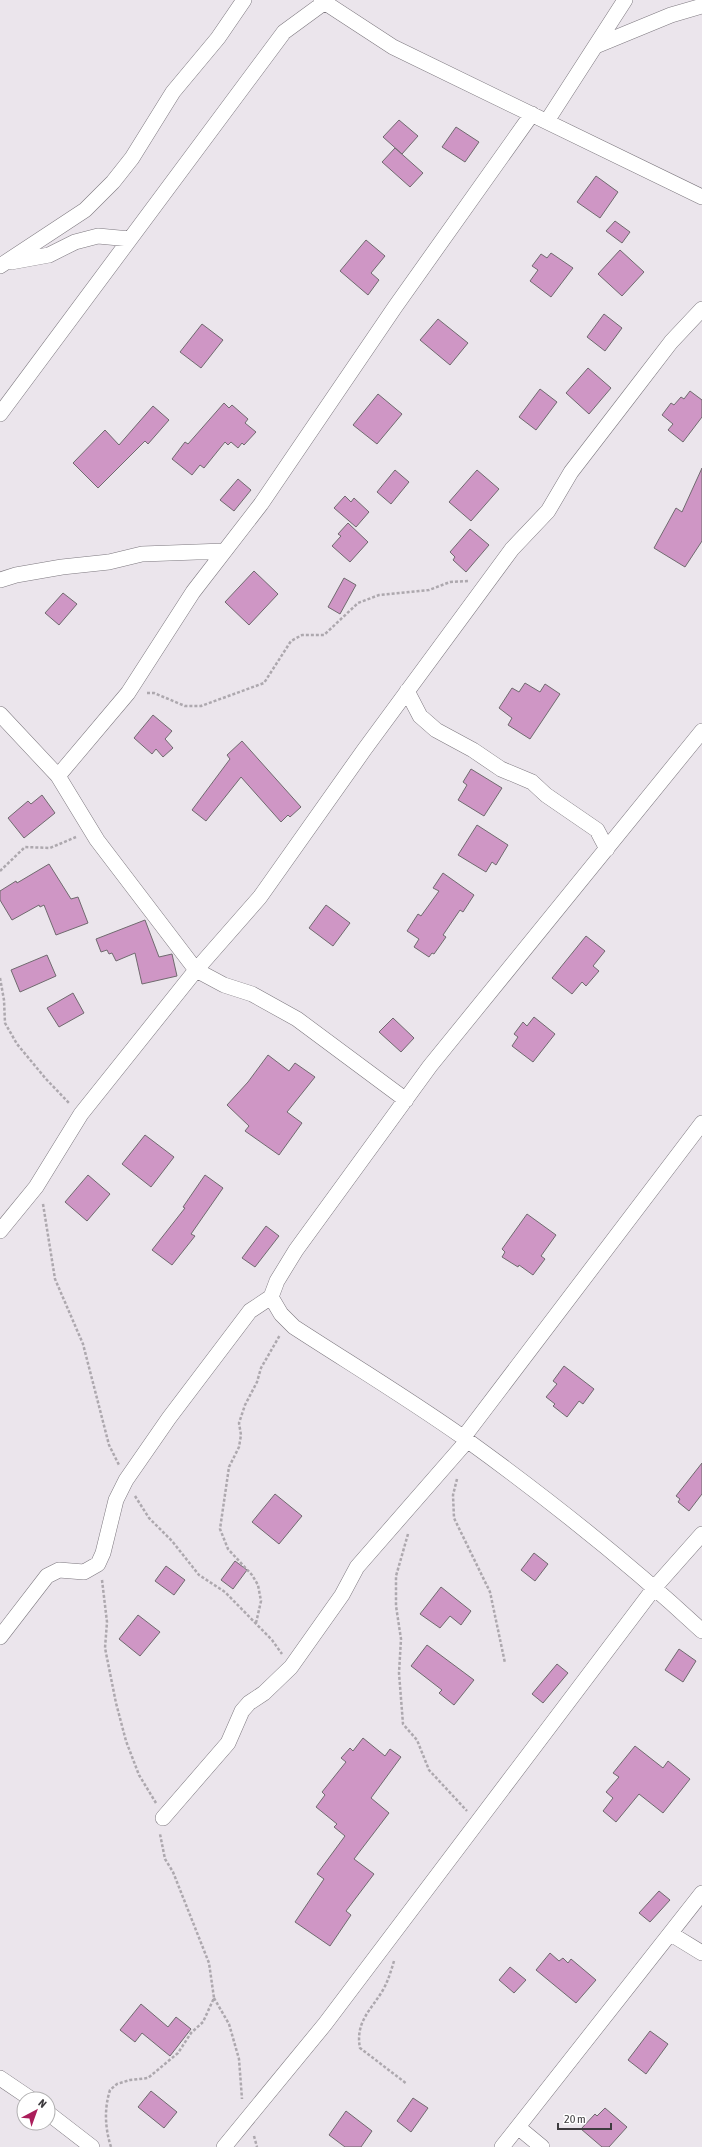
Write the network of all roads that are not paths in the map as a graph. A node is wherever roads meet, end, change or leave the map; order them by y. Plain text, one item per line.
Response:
1 (244, 0) edge
2 (625, 0) edge
3 (323, 1) edge
4 (702, 6) edge
5 (598, 45) junction
6 (532, 114) junction
7 (546, 121) junction
8 (702, 197) edge
9 (130, 239) junction
10 (2, 265) edge
11 (702, 309) edge
12 (0, 414) edge
13 (224, 550) junction
14 (0, 580) edge
15 (407, 692) junction
16 (0, 714) edge
17 (702, 731) edge
18 (58, 776) junction
19 (607, 849) junction
20 (196, 970) junction
21 (406, 1100) junction
22 (702, 1123) edge
23 (0, 1231) edge
24 (271, 1296) junction
25 (465, 1439) junction
26 (702, 1534) edge
27 (655, 1587) junction
28 (702, 1631) edge
29 (0, 1637) edge
30 (163, 1818) road end
31 (702, 1893) edge
32 (671, 1934) junction
33 (702, 1953) edge
34 (0, 2078) edge
35 (19, 2091) edge
36 (56, 2119) edge
37 (519, 2128) junction
38 (92, 2147) edge
39 (224, 2147) edge
40 (502, 2147) edge
41 (542, 2147) edge

1 - 10 street
2 - 5 street
3 - 6 street
3 - 9 street
4 - 5 street
5 - 7 street
6 - 7 street
6 - 13 street
7 - 8 street
9 - 10 street
9 - 12 street
11 - 15 street
13 - 14 street
13 - 18 street
15 - 19 street
15 - 20 street
16 - 18 street
17 - 19 street
18 - 20 street
19 - 21 street
20 - 21 street
20 - 23 street
21 - 24 street
22 - 25 street
24 - 25 street
24 - 29 street
25 - 27 street
25 - 30 street
26 - 27 street
27 - 28 street
27 - 39 street
31 - 32 street
32 - 33 street
32 - 37 street
34 - 35 street
36 - 38 street
37 - 40 street
37 - 41 street

